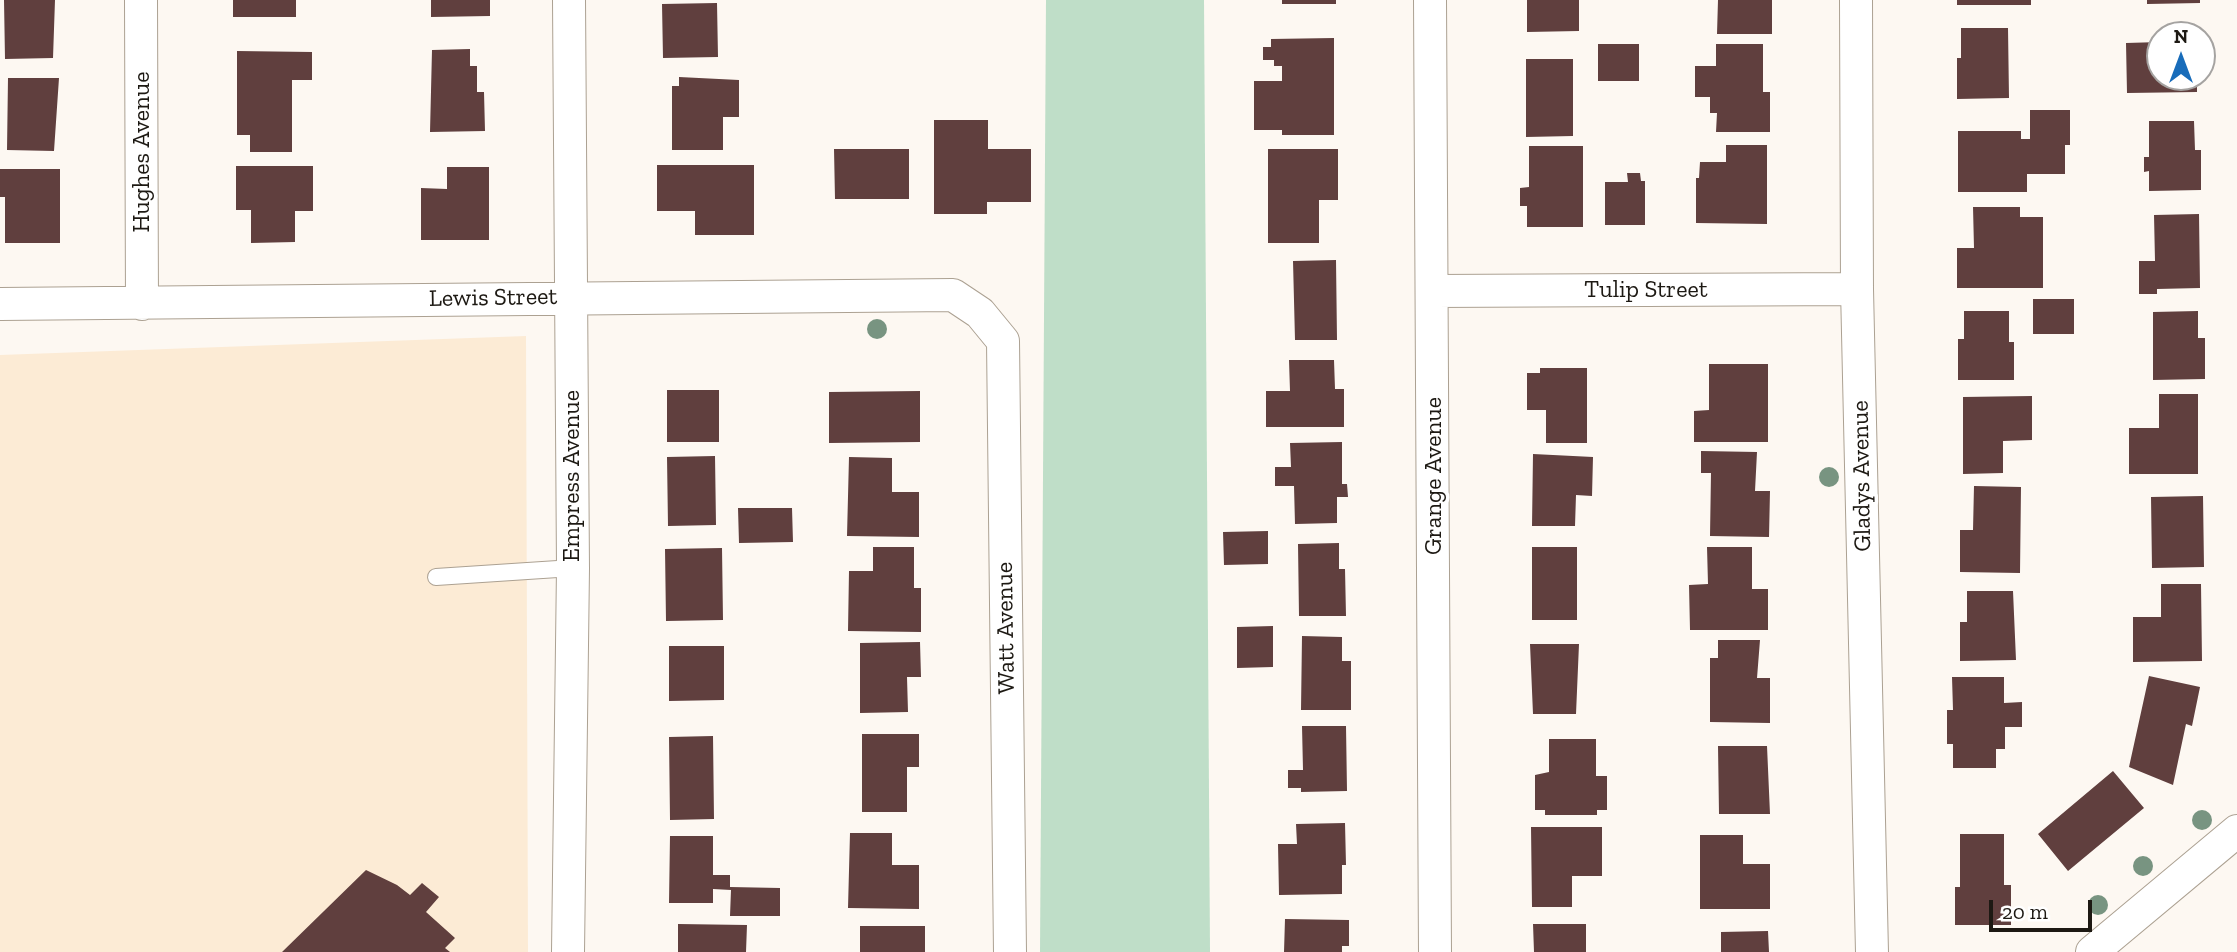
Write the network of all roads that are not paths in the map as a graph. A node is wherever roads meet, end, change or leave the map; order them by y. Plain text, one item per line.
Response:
1 (141, 0) edge
2 (569, 0) edge
3 (1430, 0) edge
4 (1856, 0) edge
5 (1857, 289) junction
6 (1434, 291) junction
7 (571, 297) junction
8 (0, 304) edge
9 (142, 304) junction
10 (980, 313) joint
11 (573, 568) junction
12 (436, 578) dead end
13 (2237, 831) edge
14 (568, 952) edge
15 (1010, 952) edge
16 (1435, 952) edge
17 (1872, 952) edge
18 (2092, 952) edge

1 - 9 street, Hughes Avenue
2 - 7 street, Empress Avenue
3 - 6 street, Grange Avenue
4 - 5 street, Gladys Avenue
5 - 6 street, Tulip Street
5 - 17 street, Gladys Avenue
6 - 16 street, Grange Avenue
7 - 9 street, Lewis Street
7 - 10 street, Lewis Street
7 - 11 street, Empress Avenue
8 - 9 street, Lewis Street
10 - 15 street, Watt Avenue
11 - 12 lane
11 - 14 street, Empress Avenue
13 - 18 street

